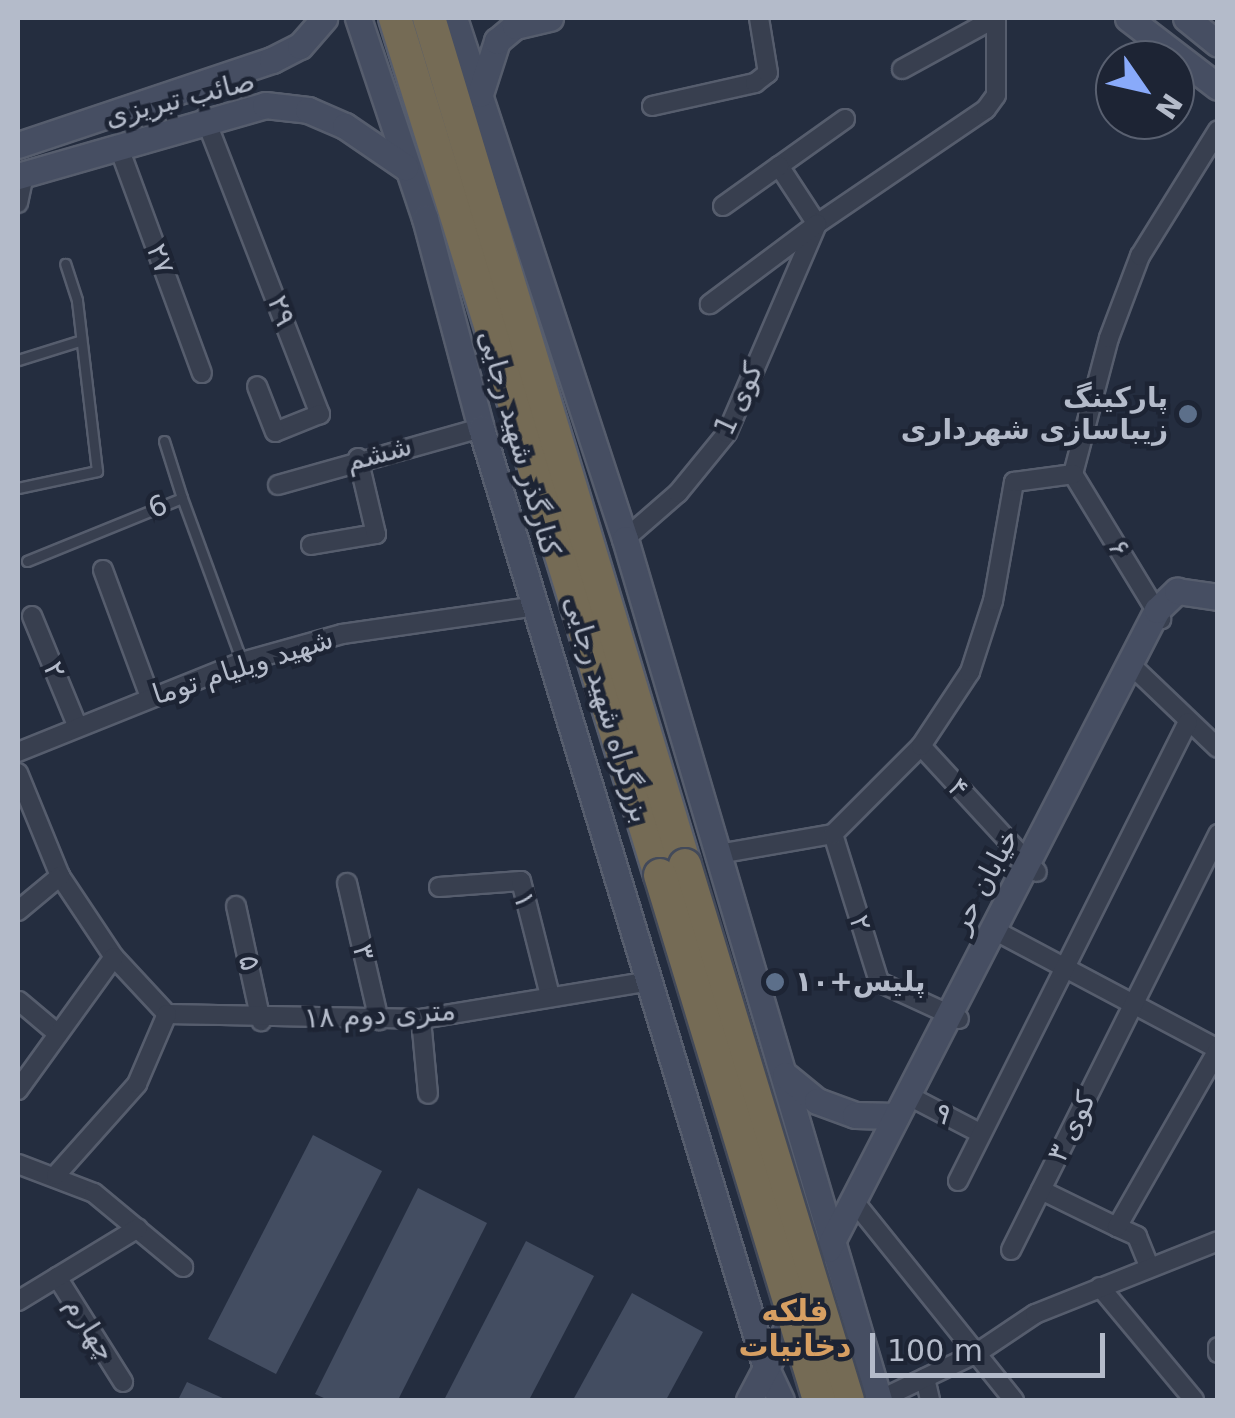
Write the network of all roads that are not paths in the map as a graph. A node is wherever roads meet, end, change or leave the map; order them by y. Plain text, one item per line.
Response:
1 (324, 18) edge
2 (358, 18) edge
3 (395, 18) edge
4 (429, 18) edge
5 (454, 18) edge
6 (550, 18) edge
7 (760, 18) edge
8 (996, 18) edge
9 (1186, 18) edge
10 (1139, 21) edge
11 (1218, 44) edge
12 (902, 69) dead end
13 (1218, 87) edge
14 (479, 98) junction
15 (652, 106) dead end
16 (205, 118) junction
17 (845, 119) dead end
18 (1218, 130) edge
19 (118, 144) junction
20 (18, 145) edge
21 (404, 166) junction
22 (779, 166) junction
23 (21, 175) edge
24 (18, 203) edge
25 (723, 206) dead end
26 (425, 218) junction
27 (817, 224) junction
28 (530, 257) junction
29 (65, 264) dead end
30 (710, 304) dead end
31 (79, 341) junction
32 (18, 360) edge
33 (202, 373) dead end
34 (257, 386) dead end
35 (515, 414) junction
36 (482, 428) junction
37 (164, 442) dead end
38 (358, 458) junction
39 (1073, 474) junction
40 (278, 484) dead end
41 (18, 488) edge
42 (182, 498) junction
43 (574, 500) junction
44 (624, 539) junction
45 (311, 545) dead end
46 (28, 561) dead end
47 (102, 570) dead end
48 (1218, 598) edge
49 (536, 606) junction
50 (1218, 609) edge
51 (32, 616) dead end
52 (1160, 617) junction
53 (242, 662) junction
54 (1135, 670) junction
55 (150, 697) junction
56 (1188, 722) junction
57 (77, 725) junction
58 (1215, 740) edge
59 (921, 746) junction
60 (18, 752) edge
61 (18, 773) edge
62 (35, 811) junction
63 (18, 822) edge
64 (833, 834) junction
65 (1218, 834) edge
66 (718, 854) junction
67 (1032, 869) junction
68 (672, 870) junction
69 (60, 876) junction
70 (347, 884) dead end
71 (440, 887) dead end
72 (236, 906) dead end
73 (18, 911) edge
74 (999, 933) junction
75 (114, 958) junction
76 (1060, 966) junction
77 (650, 981) junction
78 (550, 996) junction
79 (19, 1002) edge
80 (1132, 1004) junction
81 (167, 1014) junction
82 (954, 1018) junction
83 (421, 1019) junction
84 (261, 1020) junction
85 (379, 1020) junction
86 (58, 1034) junction
87 (1218, 1050) edge
88 (784, 1075) junction
89 (21, 1078) edge
90 (428, 1094) dead end
91 (907, 1104) junction
92 (980, 1133) junction
93 (808, 1159) junction
94 (18, 1164) edge
95 (56, 1175) junction
96 (958, 1182) dead end
97 (716, 1187) junction
98 (1041, 1190) junction
99 (858, 1206) junction
100 (1117, 1227) junction
101 (138, 1228) junction
102 (1218, 1241) edge
103 (1011, 1250) dead end
104 (835, 1251) junction
105 (1149, 1266) junction
106 (183, 1267) dead end
107 (57, 1277) junction
108 (1100, 1287) junction
109 (18, 1301) edge
110 (977, 1353) junction
111 (925, 1378) junction
112 (122, 1382) dead end
113 (772, 1388) edge
114 (749, 1400) edge
115 (819, 1400) edge
116 (848, 1400) edge
117 (879, 1400) edge
118 (930, 1400) edge
119 (1014, 1400) edge
120 (1194, 1400) edge

1 - 20 main road, صائب تبریزی
2 - 21 main road, کنارگذر شهید رجایی
3 - 35 highway, بزرگراه شهید رجایی
4 - 43 highway, بزرگراه شهید رجایی
5 - 14 main road
6 - 14 main road
7 - 15 street
8 - 12 street
8 - 27 street
9 - 11 main road
10 - 13 main road
14 - 28 main road
16 - 19 main road, صائب تبریزی
16 - 21 main road, صائب تبریزی
16 - 34 street, ۲۹
17 - 22 street
18 - 39 street
19 - 23 main road, صائب تبریزی
19 - 33 street, ۲۷
21 - 26 main road, کنارگذر شهید رجایی
22 - 25 street
22 - 27 street
23 - 24 street
26 - 35 main road
26 - 36 main road, کنارگذر شهید رجایی
27 - 30 street
27 - 44 street, کوی 1
28 - 43 main road
28 - 44 main road
29 - 31 lane
31 - 32 lane
31 - 41 lane
35 - 68 highway, بزرگراه شهید رجایی
36 - 38 street, ششم
36 - 49 main road, کنارگذر شهید رجایی
37 - 42 lane
38 - 40 street, ششم
38 - 45 street
39 - 52 street, ۶
39 - 59 street
42 - 46 lane, 6
42 - 53 lane, 6
43 - 68 highway, بزرگراه شهید رجایی
44 - 66 main road
47 - 55 street
48 - 52 main road
49 - 53 street, شهید ویلیام توما
49 - 77 main road, کنارگذر شهید رجایی
50 - 52 main road
51 - 57 street, ۲
52 - 54 main road, خیابان حر
53 - 55 street, شهید ویلیام توما
54 - 56 street
54 - 67 main road, خیابان حر
55 - 57 street, شهید ویلیام توما
56 - 58 street
56 - 76 street
57 - 60 street, شهید ویلیام توما
59 - 64 street
59 - 67 street, ۴
61 - 62 street
62 - 63 street
62 - 69 street
64 - 66 street
64 - 82 street, ۲
65 - 80 street, کوی ۳
66 - 88 main road
67 - 74 main road, خیابان حر
68 - 115 highway, بزرگراه شهید رجایی, bridge
68 - 116 highway, بزرگراه شهید رجایی, bridge
69 - 73 street
69 - 75 street
70 - 85 street, ۳
71 - 78 street, ۱
72 - 84 street, ۵
74 - 76 street
74 - 82 main road, خیابان حر
75 - 81 street
75 - 86 street
76 - 80 street
76 - 92 street
77 - 78 street, ۱۸ متری دوم
77 - 97 main road, کنارگذر شهید رجایی
78 - 83 street, ۱۸ متری دوم
79 - 86 street
80 - 87 street
80 - 98 street, کوی ۳
81 - 84 street, ۱۸ متری دوم
81 - 95 street
82 - 91 main road, خیابان حر
83 - 85 street, ۱۸ متری دوم
83 - 90 street
84 - 85 street, ۱۸ متری دوم
86 - 89 street
87 - 100 street
88 - 91 main road
88 - 93 main road
91 - 92 street, ۹
91 - 99 main road, خیابان حر
92 - 96 street
93 - 97 main road
93 - 104 main road
94 - 95 street
95 - 101 street
97 - 113 main road, کنارگذر شهید رجایی
98 - 100 street
98 - 103 street, کوی ۳
99 - 104 main road, خیابان حر
99 - 110 street
100 - 105 street
101 - 106 street
101 - 107 street
102 - 105 street
104 - 113 main road, خیابان حر
104 - 117 main road
105 - 108 street
107 - 109 street
107 - 112 street, چهارم
108 - 110 street
108 - 120 street
110 - 111 street
110 - 119 street
111 - 117 street
111 - 118 street
113 - 114 main road, خیابان حر

